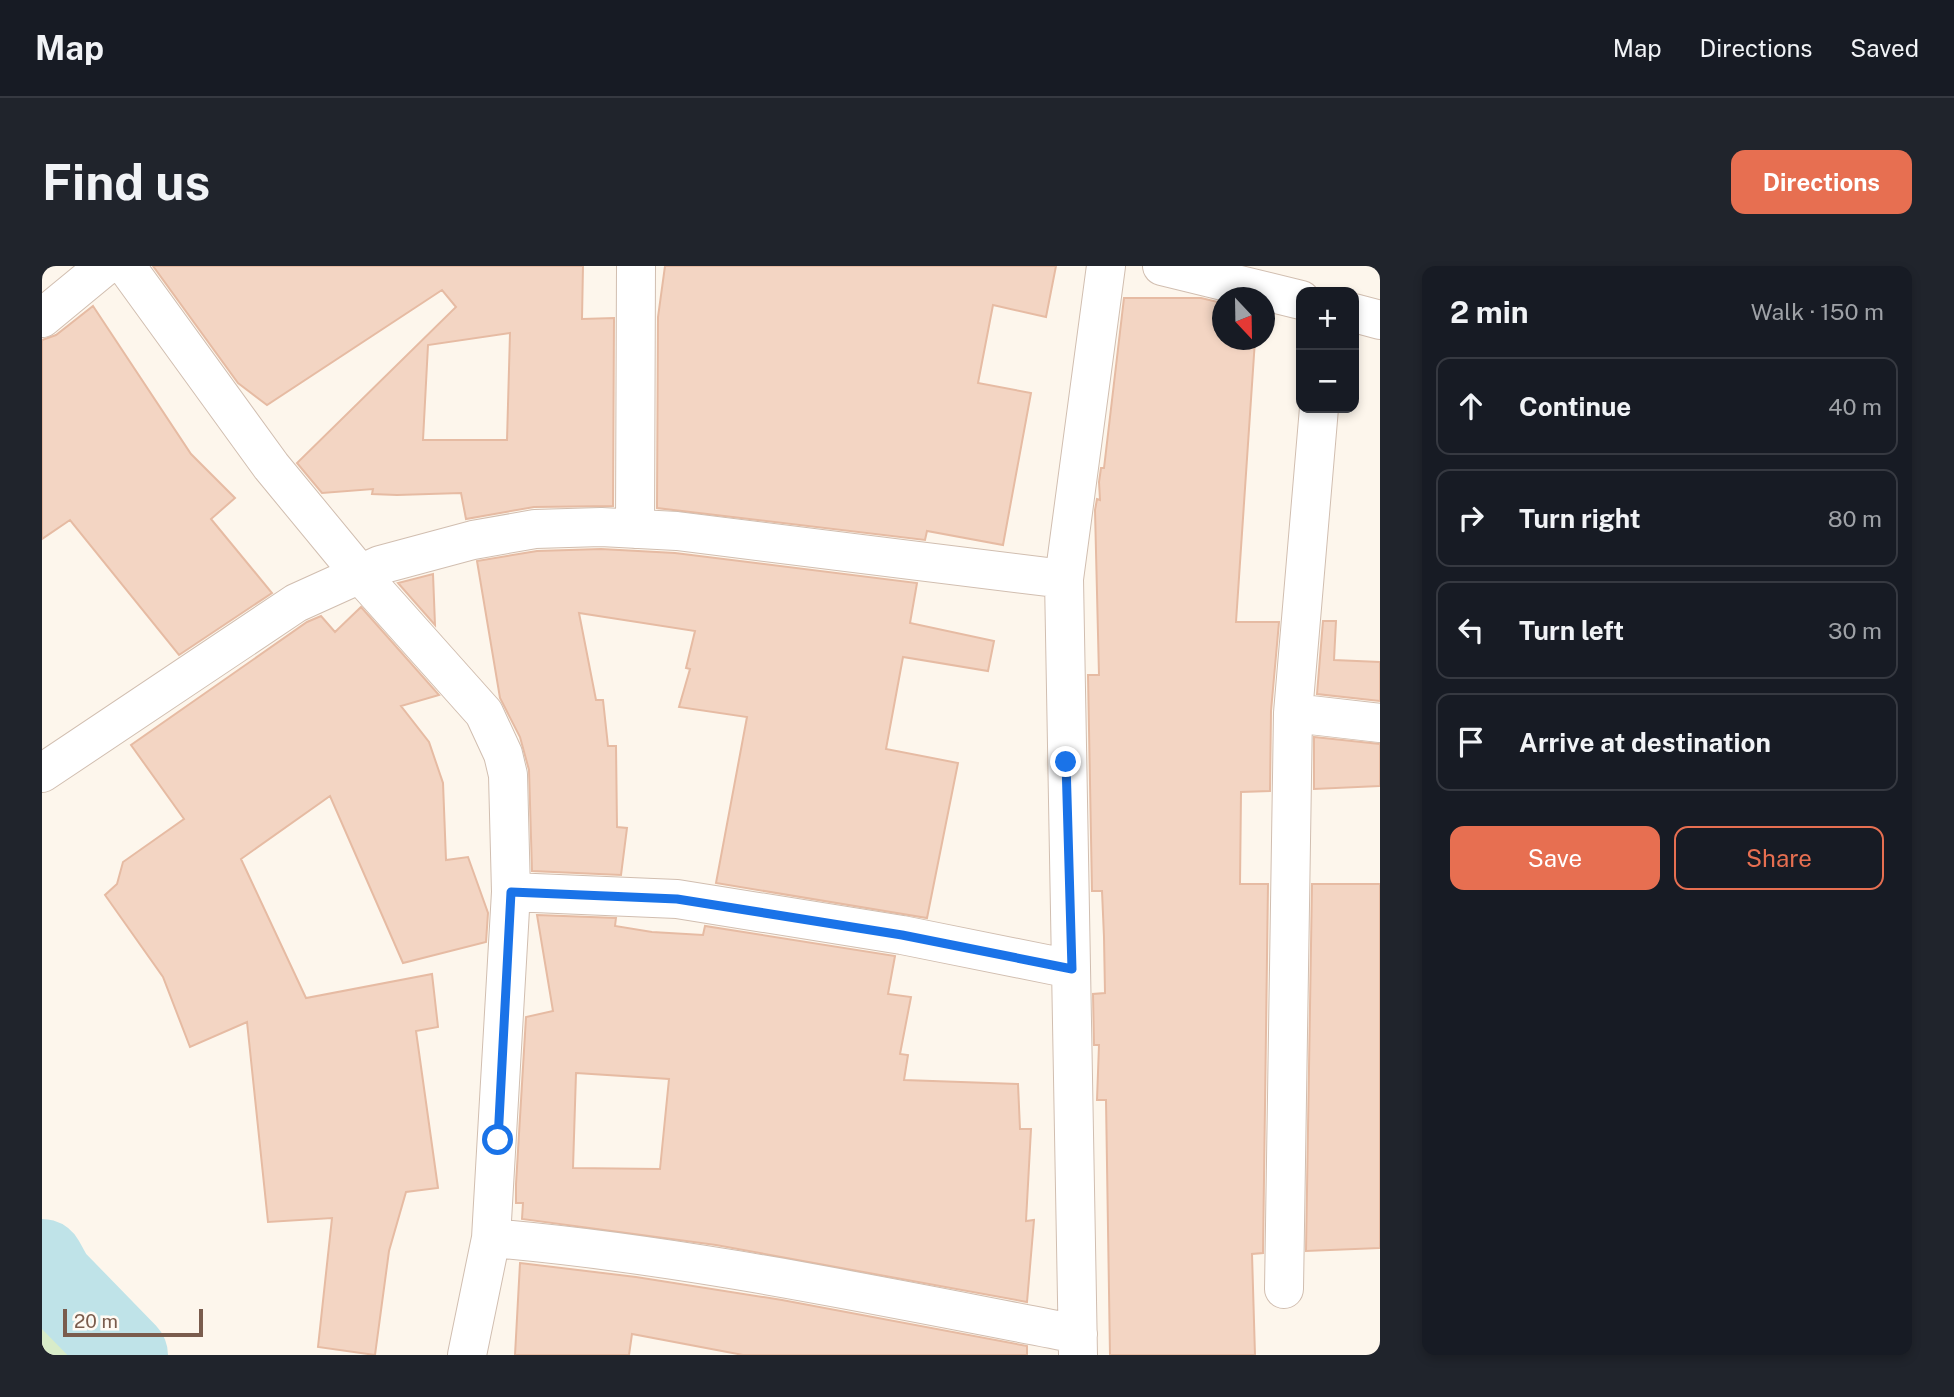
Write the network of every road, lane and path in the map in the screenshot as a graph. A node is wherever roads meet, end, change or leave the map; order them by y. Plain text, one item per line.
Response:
1 (105, 266) edge
2 (126, 266) edge
3 (636, 266) edge
4 (1106, 266) edge
5 (1162, 266) edge
6 (1296, 299) edge
7 (1359, 314) edge
8 (42, 318) edge
9 (1380, 320) edge
10 (1319, 413) edge
11 (635, 529) junction
12 (360, 574) junction
13 (1064, 579) junction
14 (1293, 713) junction
15 (1380, 723) edge
16 (42, 773) edge
17 (511, 892) junction
18 (1072, 969) junction
19 (491, 1238) junction
20 (1284, 1289) dead end
21 (1078, 1344) edge
22 (467, 1355) edge

1 - 8 street
2 - 12 street
3 - 11 street
4 - 13 street
5 - 6 street
7 - 9 street
10 - 14 street
11 - 12 street
11 - 13 street
12 - 16 street
12 - 17 street
13 - 18 street
14 - 15 street
14 - 20 street
17 - 18 street
17 - 19 street
18 - 21 street
19 - 21 street
19 - 22 street

